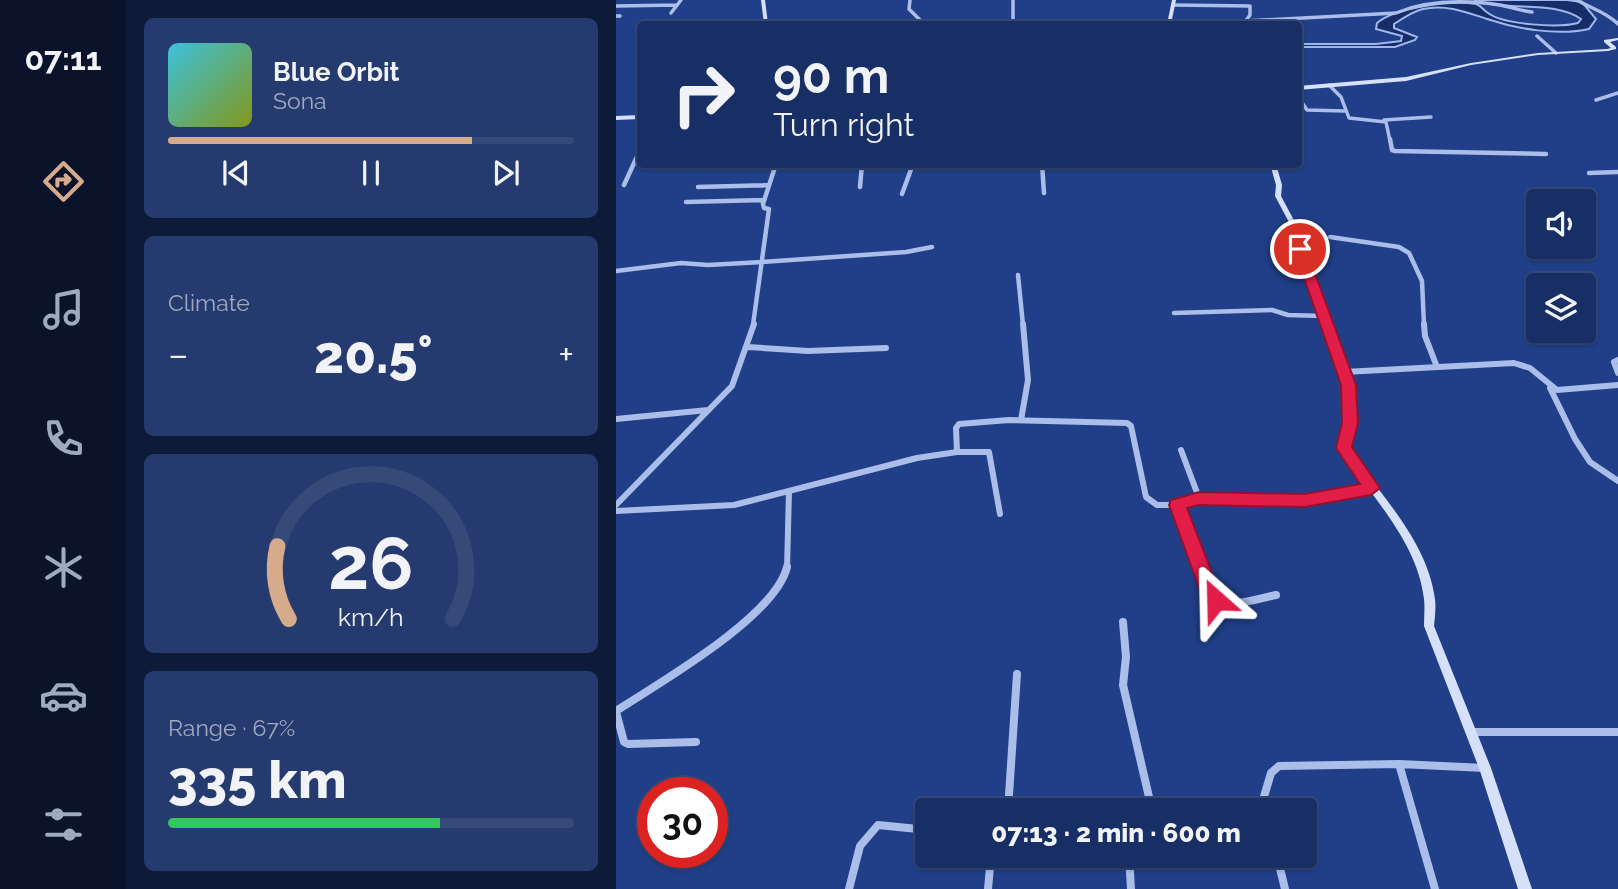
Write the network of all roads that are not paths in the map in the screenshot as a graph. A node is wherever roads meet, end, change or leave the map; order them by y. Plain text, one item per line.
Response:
1 (681, 0) edge
2 (762, 0) edge
3 (910, 0) edge
4 (1013, 0) edge
5 (1577, 0) edge
6 (1173, 3) edge
7 (677, 5) junction
8 (616, 6) edge
9 (1532, 12) dead end
10 (671, 13) dead end
11 (920, 20) dead end
12 (765, 21) edge
13 (1013, 21) edge
14 (1169, 21) edge
15 (1246, 21) edge
16 (1274, 21) edge
17 (1618, 24) edge
18 (1537, 36) dead end
19 (1618, 39) edge
20 (1616, 49) edge
21 (1556, 53) junction
22 (1329, 85) junction
23 (1302, 88) edge
24 (1618, 93) edge
25 (1596, 100) dead end
26 (1302, 103) edge
27 (1345, 111) junction
28 (637, 117) edge
29 (1431, 117) dead end
30 (616, 118) edge
31 (1382, 120) junction
32 (1546, 154) dead end
33 (637, 157) edge
34 (775, 168) edge
35 (862, 168) edge
36 (912, 168) edge
37 (1042, 168) edge
38 (1274, 168) edge
39 (1618, 172) edge
40 (1589, 173) dead end
41 (624, 185) dead end
42 (769, 185) junction
43 (698, 187) dead end
44 (860, 187) dead end
45 (1044, 193) dead end
46 (902, 194) dead end
47 (764, 200) junction
48 (686, 202) dead end
49 (1329, 237) dead end
50 (932, 247) dead end
51 (762, 262) junction
52 (616, 271) edge
53 (1018, 275) dead end
54 (1174, 313) dead end
55 (1322, 316) junction
56 (748, 347) junction
57 (886, 348) dead end
58 (1618, 360) edge
59 (1437, 367) junction
60 (1344, 372) junction
61 (1618, 373) edge
62 (1618, 385) edge
63 (1550, 388) junction
64 (708, 410) junction
65 (616, 419) edge
66 (1021, 420) junction
67 (1181, 450) dead end
68 (957, 452) junction
69 (1618, 481) edge
70 (1371, 488) junction
71 (789, 491) junction
72 (1199, 498) junction
73 (616, 505) edge
74 (1177, 505) junction
75 (616, 511) edge
76 (1000, 514) dead end
77 (1276, 595) dead end
78 (1123, 622) dead end
79 (1017, 674) dead end
80 (616, 711) edge
81 (1471, 732) junction
82 (1618, 732) edge
83 (696, 742) dead end
84 (1399, 764) junction
85 (1485, 768) junction
86 (1009, 798) edge
87 (1149, 798) edge
88 (1266, 798) edge
89 (915, 829) edge
90 (990, 868) edge
91 (1130, 868) edge
92 (1279, 868) edge
93 (849, 889) edge
94 (988, 889) edge
95 (1132, 889) edge
96 (1285, 889) edge
97 (1435, 889) edge
98 (1525, 889) edge

1 - 7 street
2 - 12 street
3 - 11 street
4 - 13 street
5 - 17 street
6 - 14 street
6 - 15 street
7 - 8 street
7 - 10 street
9 - 16 street
18 - 21 street
19 - 20 street
20 - 21 street
21 - 22 street
22 - 23 street
22 - 27 street
24 - 25 street
26 - 27 street
27 - 31 street
28 - 30 street
29 - 31 street
31 - 32 street
33 - 41 street
34 - 42 street
35 - 44 street
36 - 46 street
37 - 45 street
38 - 55 street
39 - 40 street
42 - 43 street
42 - 47 street
47 - 48 street
47 - 51 street
49 - 59 street
50 - 51 street
51 - 52 street
51 - 56 street
53 - 66 street
54 - 55 street
55 - 60 street
56 - 57 street
56 - 64 street
58 - 61 street
59 - 60 street
59 - 63 street
60 - 70 street
62 - 63 street
63 - 69 street
64 - 65 street
64 - 73 street
66 - 68 street
66 - 74 street
67 - 72 street
68 - 71 street
68 - 76 street
70 - 72 street
70 - 81 street
71 - 75 street
71 - 80 street
72 - 74 street
74 - 77 street
78 - 87 street
79 - 86 street
80 - 83 street
81 - 82 street
81 - 85 street
84 - 85 street
84 - 88 street
84 - 97 street
85 - 98 street
89 - 93 street
90 - 94 street
91 - 95 street
92 - 96 street

